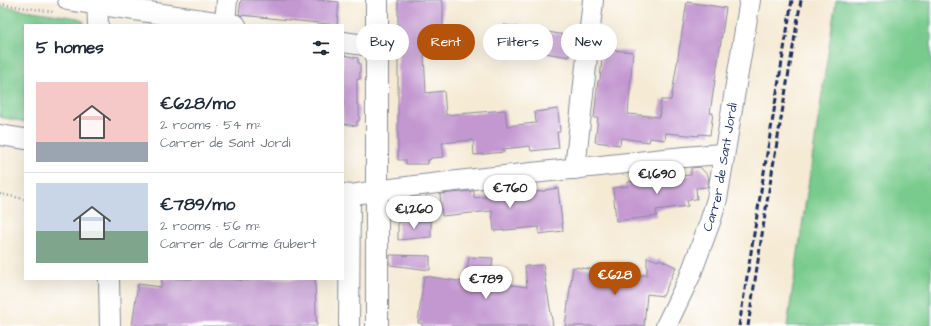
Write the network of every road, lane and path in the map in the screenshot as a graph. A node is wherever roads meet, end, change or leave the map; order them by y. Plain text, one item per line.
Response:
1 (227, 0) edge
2 (377, 0) edge
3 (593, 0) edge
4 (750, 0) edge
5 (97, 2) edge
6 (0, 4) edge
7 (63, 6) edge
8 (98, 24) edge
9 (231, 24) edge
10 (378, 24) edge
11 (344, 42) edge
12 (356, 44) edge
13 (378, 60) edge
14 (0, 135) edge
15 (24, 139) edge
16 (724, 154) junction
17 (575, 169) junction
18 (377, 191) junction
19 (0, 194) edge
20 (346, 194) edge
21 (24, 199) edge
22 (109, 280) edge
23 (110, 326) edge
24 (349, 326) edge
25 (377, 326) edge
26 (666, 326) edge

1 - 9 street
2 - 10 street
3 - 17 street
4 - 16 street, Carrer de Sant Jordi
5 - 7 street
5 - 8 street
5 - 9 street
6 - 7 path
11 - 12 street
13 - 18 street
14 - 15 street
16 - 17 street
16 - 26 street, Carrer de Sant Jordi
17 - 18 street
18 - 20 street
18 - 25 street
19 - 21 path
20 - 24 street
22 - 23 street

